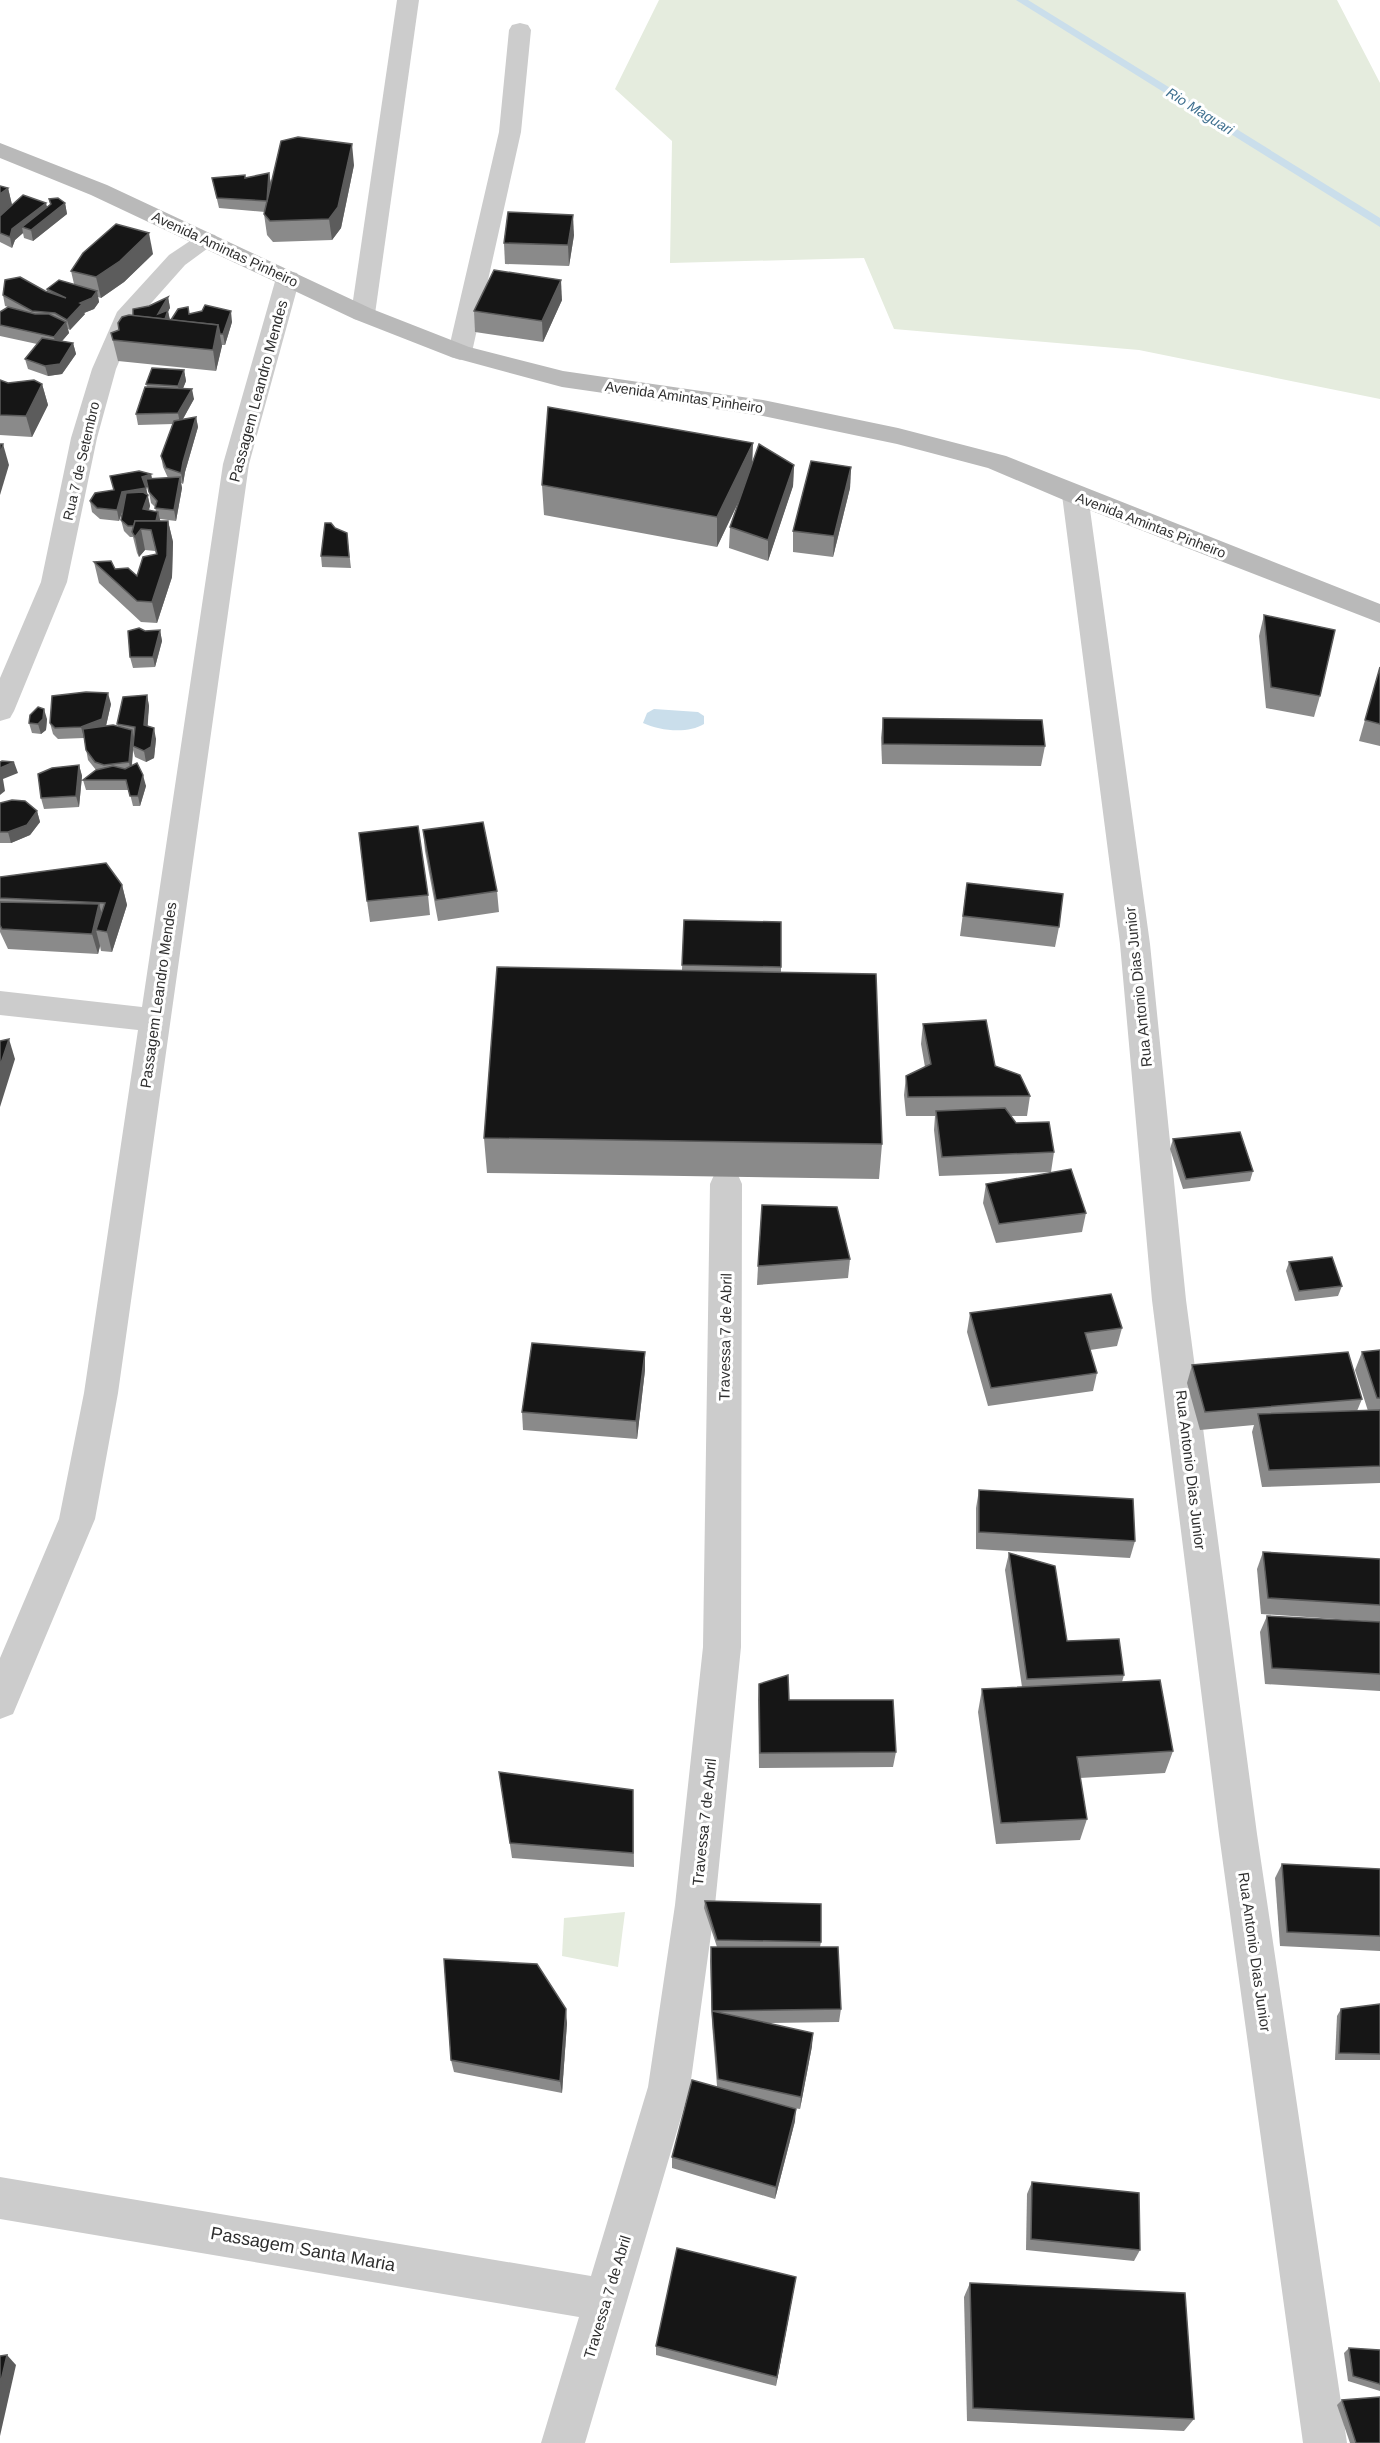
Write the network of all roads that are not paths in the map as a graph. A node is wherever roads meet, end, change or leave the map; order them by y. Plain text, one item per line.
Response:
1 (408, 0) edge
2 (520, 30) dead end
3 (0, 150) edge
4 (207, 240) junction
5 (288, 278) junction
6 (363, 314) junction
7 (460, 352) junction
8 (1075, 495) junction
9 (1380, 614) edge
10 (0, 711) edge
11 (0, 1003) edge
12 (154, 1020) junction
13 (726, 1184) edge
14 (0, 1702) edge
15 (0, 2198) edge
16 (607, 2300) junction
17 (562, 2443) edge
18 (1325, 2443) edge

1 - 6 street
2 - 7 street
3 - 4 street, Avenida Amintas Pinheiro
4 - 5 street, Avenida Amintas Pinheiro
4 - 10 street, Rua 7 de Setembro
5 - 6 street, Avenida Amintas Pinheiro
5 - 12 street, Passagem Leandro Mendes
6 - 7 street, Avenida Amintas Pinheiro
7 - 8 street, Avenida Amintas Pinheiro
8 - 9 street, Avenida Amintas Pinheiro
8 - 18 street, Rua Antonio Dias Junior
11 - 12 street
12 - 14 street, Passagem Leandro Mendes
13 - 16 street, Travessa 7 de Abril
15 - 16 street, Passagem Santa Maria
16 - 17 street, Travessa 7 de Abril

